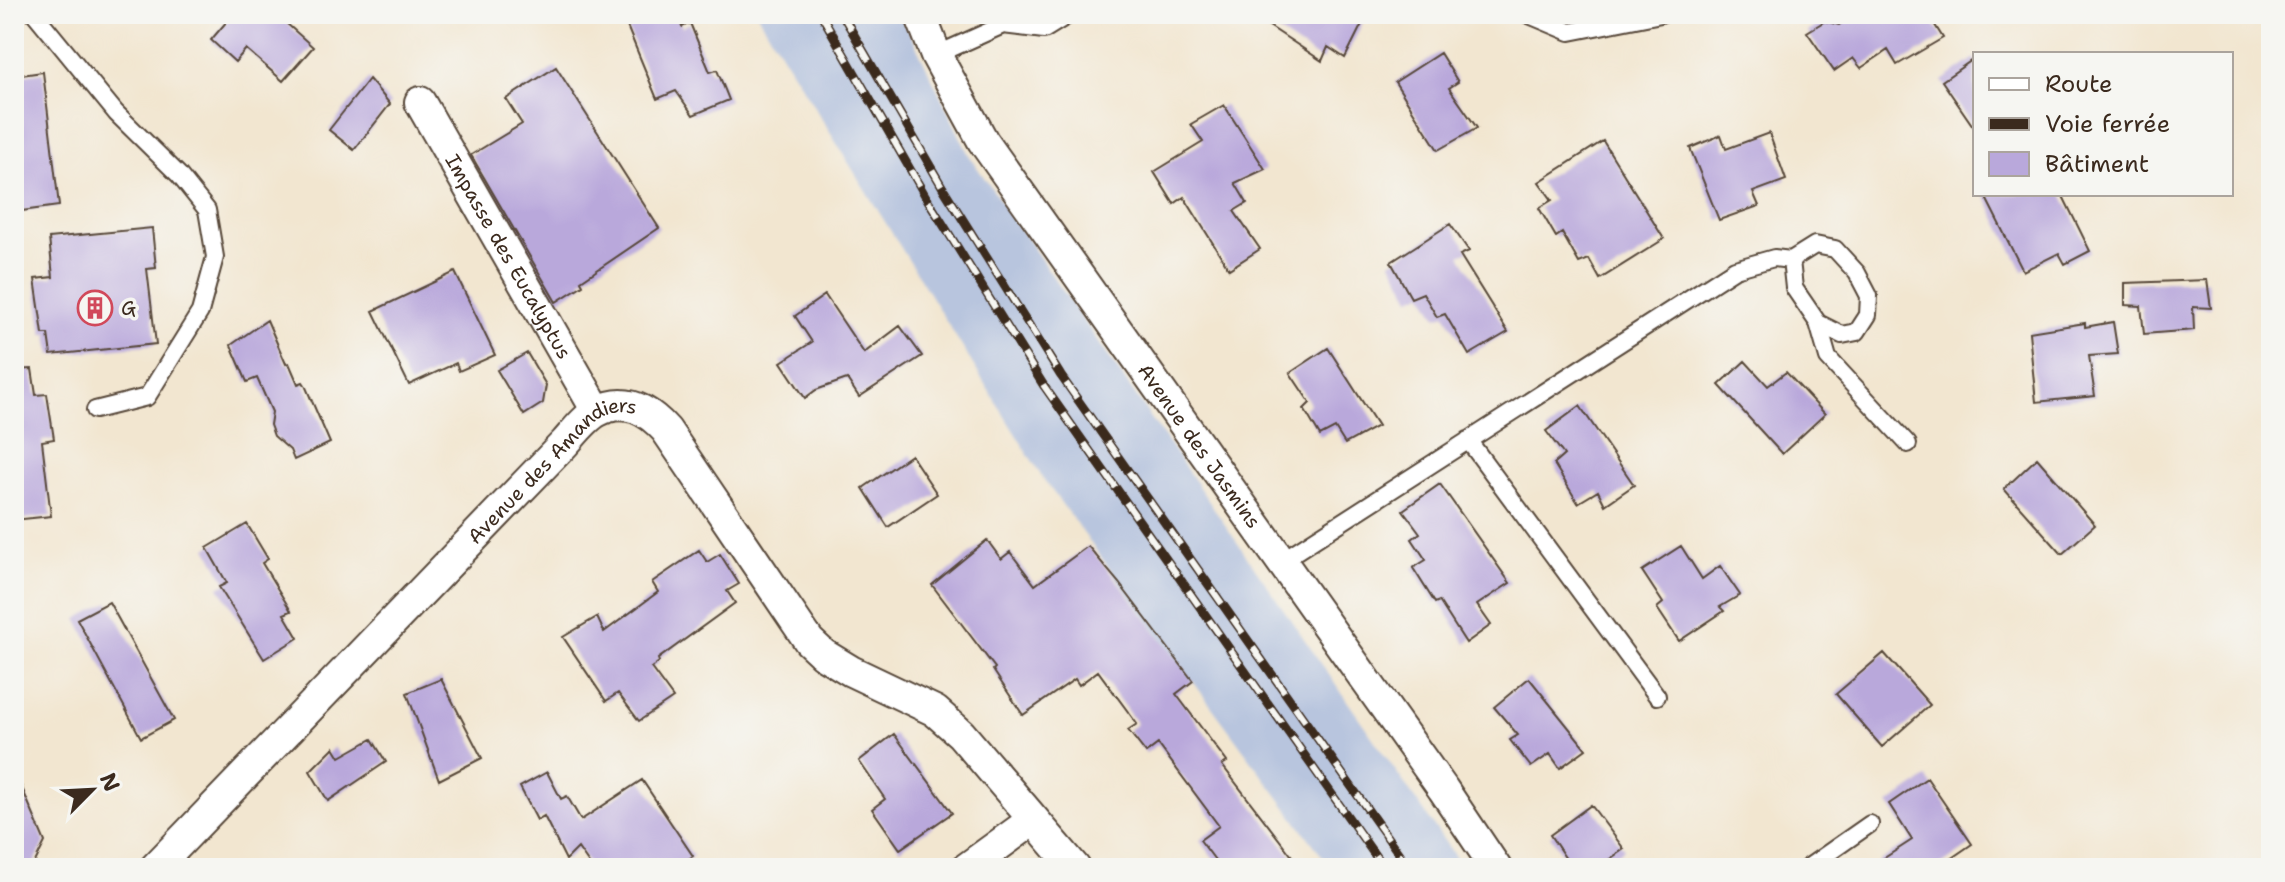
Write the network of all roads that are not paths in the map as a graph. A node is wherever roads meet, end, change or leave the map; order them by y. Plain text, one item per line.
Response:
1 (35, 14) edge
2 (920, 14) edge
3 (1070, 14) edge
4 (1527, 14) edge
5 (1661, 14) edge
6 (1006, 20) edge
7 (936, 55) junction
8 (420, 102) dead end
9 (1791, 260) junction
10 (1818, 323) junction
11 (95, 410) dead end
12 (597, 411) junction
13 (1468, 440) junction
14 (1908, 444) dead end
15 (1281, 561) junction
16 (1657, 696) dead end
17 (1033, 820) junction
18 (1870, 824) dead end
19 (155, 868) edge
20 (967, 868) edge
21 (1075, 868) edge
22 (1496, 868) edge
23 (1807, 868) edge

1 - 11 lane
2 - 7 street, Avenue des Jasmins
3 - 6 lane
4 - 5 lane
6 - 7 lane
7 - 15 street, Avenue des Jasmins
8 - 12 street, Impasse des Eucalyptus
9 - 10 lane
9 - 10 lane
9 - 13 lane
10 - 14 lane
12 - 17 street, Avenue des Amandiers
12 - 19 street, Avenue des Amandiers
13 - 15 lane
13 - 16 lane
15 - 22 street, Avenue des Jasmins
17 - 20 street
17 - 21 street, Avenue des Amandiers
18 - 23 lane

